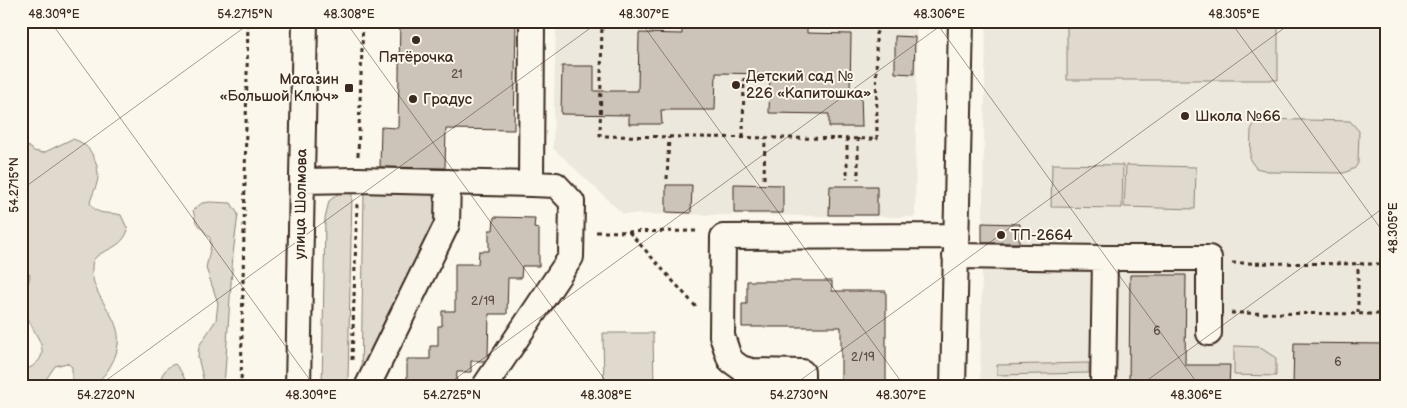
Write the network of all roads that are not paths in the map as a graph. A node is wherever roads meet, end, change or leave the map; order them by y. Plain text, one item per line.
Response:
1 (305, 21) edge
2 (532, 21) edge
3 (960, 21) edge
4 (302, 181) junction
5 (448, 182) junction
6 (531, 184) junction
7 (955, 246) junction
8 (1104, 258) junction
9 (1209, 323) road end
10 (298, 387) edge
11 (367, 387) edge
12 (484, 387) edge
13 (802, 387) edge
14 (953, 387) edge
15 (1102, 387) edge

1 - 4 street, улица Шолмова
2 - 6 street
3 - 7 street
4 - 5 street
4 - 10 street, улица Шолмова
5 - 6 street
5 - 11 street
6 - 12 street
7 - 8 street
7 - 13 street
7 - 14 street
8 - 9 street
8 - 15 street

